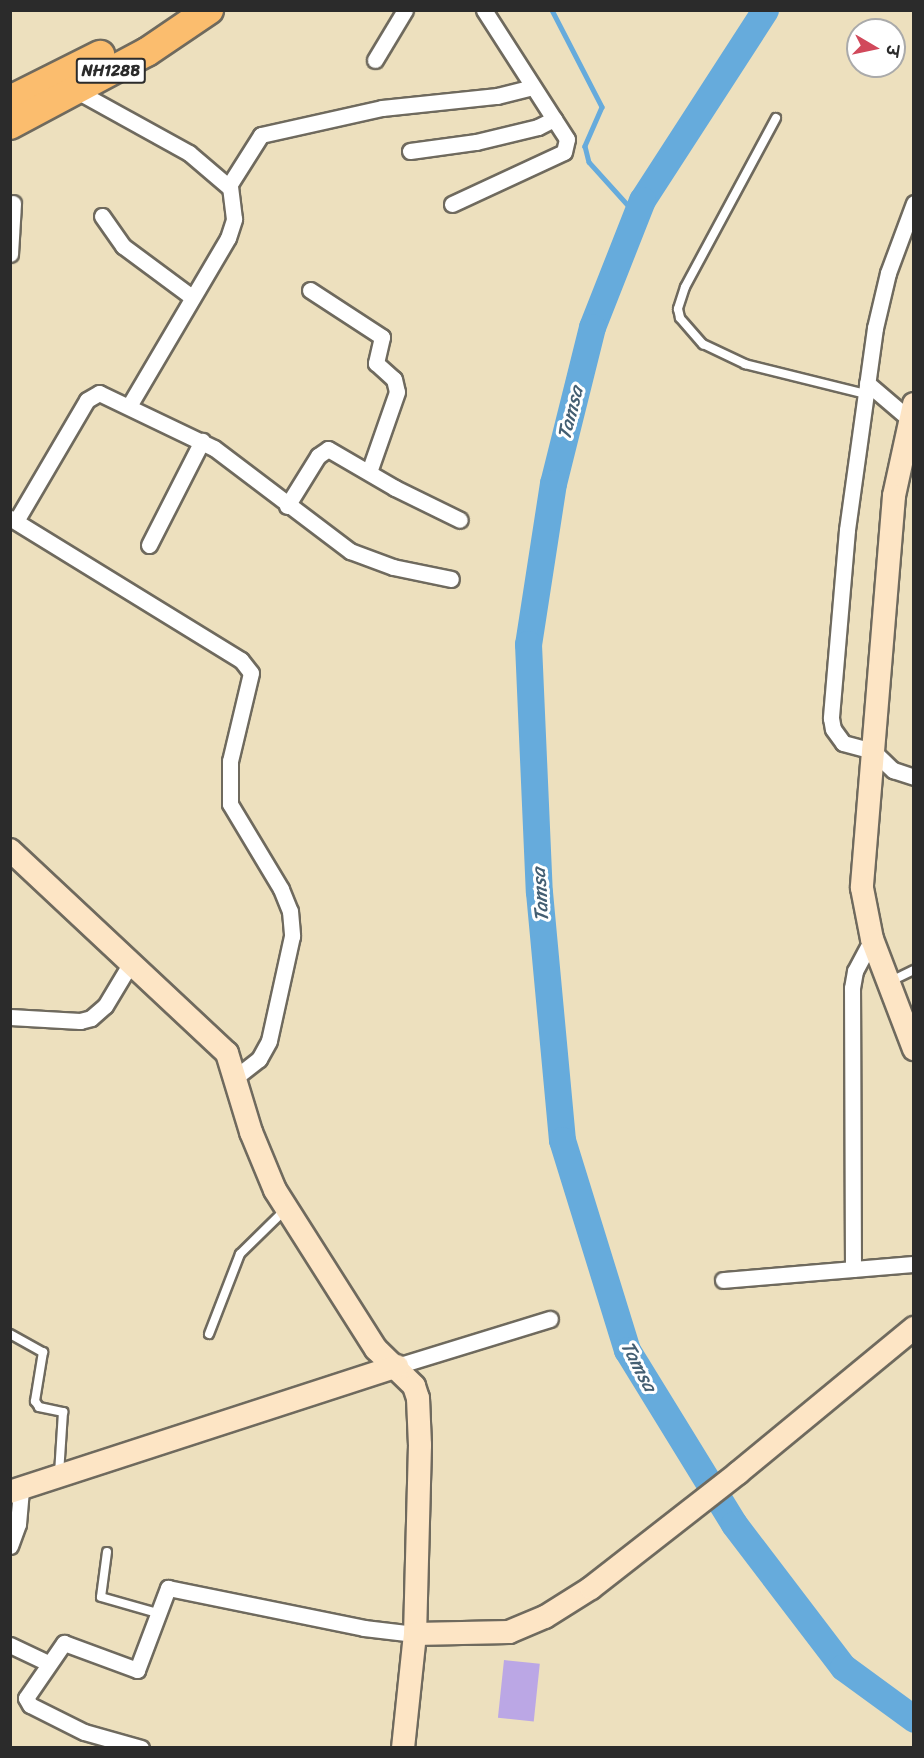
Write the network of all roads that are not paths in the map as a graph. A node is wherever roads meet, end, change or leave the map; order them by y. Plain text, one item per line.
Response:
1 (180, 10) edge
2 (209, 10) edge
3 (405, 10) edge
4 (484, 10) edge
5 (375, 60) dead end
6 (532, 87) junction
7 (75, 90) junction
8 (10, 99) edge
9 (554, 118) junction
10 (776, 118) dead end
11 (10, 125) edge
12 (410, 151) dead end
13 (230, 188) junction
14 (914, 202) edge
15 (13, 203) dead end
16 (452, 204) dead end
17 (102, 216) dead end
18 (10, 254) edge
19 (310, 290) dead end
20 (192, 297) junction
21 (866, 388) junction
22 (129, 406) junction
23 (912, 416) edge
24 (202, 441) junction
25 (369, 472) junction
26 (287, 506) junction
27 (13, 520) edge
28 (460, 520) dead end
29 (149, 545) dead end
30 (451, 579) dead end
31 (873, 751) junction
32 (914, 777) edge
33 (10, 850) edge
34 (872, 939) junction
35 (132, 961) junction
36 (914, 970) edge
37 (890, 981) junction
38 (10, 1017) edge
39 (914, 1049) edge
40 (237, 1076) junction
41 (286, 1209) junction
42 (914, 1264) edge
43 (853, 1269) junction
44 (723, 1280) dead end
45 (550, 1319) dead end
46 (914, 1328) edge
47 (10, 1334) edge
48 (209, 1334) dead end
49 (397, 1366) junction
50 (59, 1475) junction
51 (16, 1490) edge
52 (10, 1546) edge
53 (107, 1552) dead end
54 (157, 1613) junction
55 (415, 1634) junction
56 (10, 1645) edge
57 (48, 1662) junction
58 (141, 1748) edge
59 (403, 1748) edge

1 - 8 highway, NH128B
2 - 7 highway, NH128B
3 - 5 street
4 - 6 street
6 - 9 street
6 - 13 street
7 - 11 highway, NH128B
7 - 13 street
9 - 12 street
9 - 16 street
10 - 21 lane
13 - 20 street
14 - 21 street
15 - 18 street
17 - 20 street
19 - 25 street
20 - 22 street
21 - 23 street
21 - 31 street
22 - 24 street
22 - 27 street
23 - 31 street
24 - 26 street
24 - 29 street
25 - 26 street
25 - 28 street
26 - 30 street
27 - 40 street
31 - 32 street
31 - 34 street
33 - 35 street
34 - 37 street
34 - 43 street
35 - 38 street
35 - 40 street
36 - 37 lane
37 - 39 street
40 - 41 street
41 - 48 lane
41 - 49 street
42 - 43 street
43 - 44 street
45 - 49 street
46 - 55 street
47 - 50 lane
49 - 50 street
49 - 55 street
50 - 51 street
51 - 52 street
53 - 54 lane
54 - 55 street
54 - 57 street
55 - 59 street
56 - 57 street
57 - 58 street

